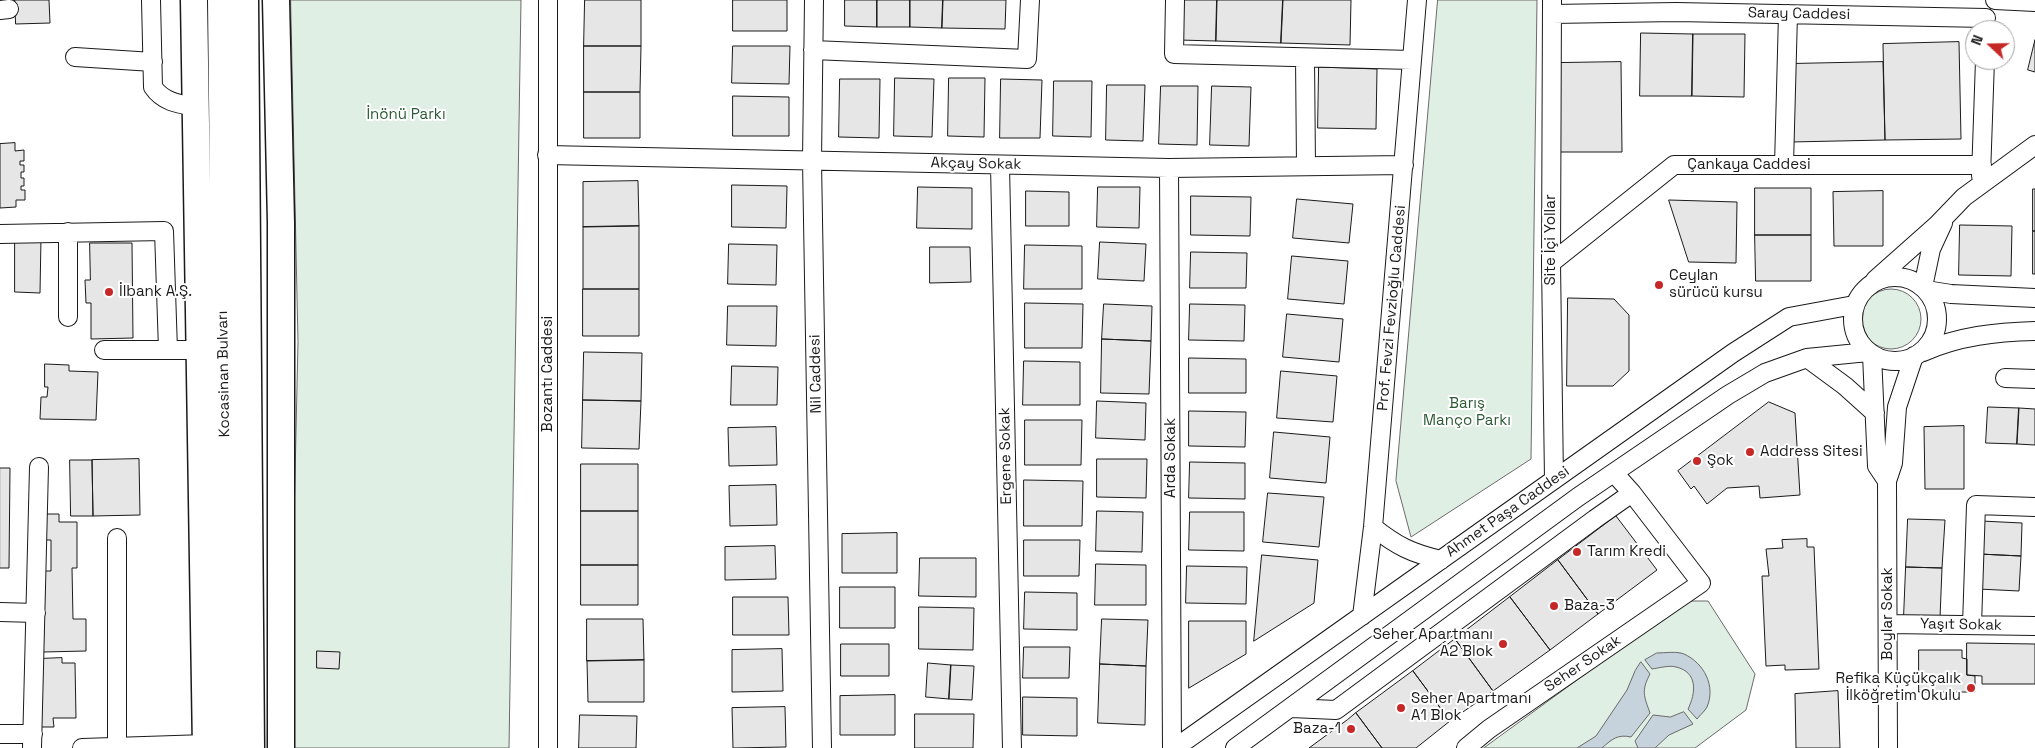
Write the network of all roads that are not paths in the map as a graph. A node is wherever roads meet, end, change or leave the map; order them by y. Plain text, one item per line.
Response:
1 (151, 0) edge
2 (194, 0) edge
3 (221, 0) edge
4 (245, 0) edge
5 (276, 0) edge
6 (548, 0) edge
7 (814, 0) edge
8 (1030, 0) edge
9 (1175, 0) edge
10 (1417, 0) edge
11 (1996, 0) edge
12 (2035, 2) edge
13 (1647, 6) edge
14 (1676, 6) edge
15 (1552, 7) edge
16 (1788, 14) junction
17 (1988, 20) edge
18 (1965, 23) edge
19 (813, 50) junction
20 (75, 57) dead end
21 (1305, 58) junction
22 (1412, 60) junction
23 (153, 62) junction
24 (1985, 70) edge
25 (196, 108) junction
26 (2035, 145) edge
27 (547, 154) junction
28 (812, 161) junction
29 (1000, 165) junction
30 (1404, 165) junction
31 (1784, 165) junction
32 (1982, 165) junction
33 (1306, 166) junction
34 (1170, 168) junction
35 (1981, 184) junction
36 (1948, 211) junction
37 (68, 232) junction
38 (0, 234) edge
39 (1551, 263) junction
40 (1873, 282) junction
41 (1924, 288) junction
42 (2035, 298) edge
43 (1854, 305) junction
44 (68, 317) dead end
45 (2035, 331) edge
46 (104, 350) dead end
47 (168, 350) junction
48 (224, 351) junction
49 (1870, 354) junction
50 (1915, 356) junction
51 (1807, 358) junction
52 (2005, 378) dead end
53 (2035, 379) edge
54 (1875, 413) junction
55 (39, 467) dead end
56 (1614, 473) junction
57 (1554, 480) junction
58 (1886, 480) junction
59 (1632, 493) junction
60 (2035, 507) edge
61 (1373, 527) junction
62 (116, 538) dead end
63 (1441, 560) junction
64 (281, 598) junction
65 (0, 612) edge
66 (36, 613) junction
67 (1362, 616) junction
68 (1888, 624) junction
69 (1972, 625) junction
70 (2035, 626) edge
71 (1291, 708) junction
72 (0, 734) edge
73 (33, 741) edge
74 (116, 747) edge
75 (214, 747) edge
76 (82, 748) edge
77 (90, 748) edge
78 (251, 748) edge
79 (281, 748) edge
80 (548, 748) edge
81 (822, 748) edge
82 (1012, 748) edge
83 (1173, 748) edge
84 (1235, 748) edge
85 (1466, 748) edge
86 (1888, 748) edge

1 - 23 street
2 - 25 highway
3 - 48 highway, Kocasinan Bulvarı
4 - 48 highway, Kocasinan Bulvarı
5 - 64 highway
6 - 27 street, Bozantı Caddesi
7 - 19 street, Nil Caddesi
8 - 19 street
9 - 21 street
10 - 22 street, Prof. Fevzi Fevzioğlu Caddesi
11 - 12 street
11 - 17 street
13 - 14 street, Saray Caddesi
13 - 15 street, Saray Caddesi
14 - 16 street, Saray Caddesi
15 - 39 street, Site İçi Yollar
16 - 18 street, Saray Caddesi
16 - 31 street
19 - 28 street, Nil Caddesi
20 - 23 street
21 - 22 street
21 - 33 street
22 - 30 street, Prof. Fevzi Fevzioğlu Caddesi
23 - 25 street
24 - 32 street
25 - 48 highway
26 - 35 street
27 - 28 street, Akçay Sokak
27 - 80 street, Bozantı Caddesi
28 - 29 street, Akçay Sokak
28 - 81 street, Nil Caddesi
29 - 34 street, Akçay Sokak
29 - 82 street, Ergene Sokak
30 - 33 street, Akçay Sokak
30 - 61 street, Prof. Fevzi Fevzioğlu Caddesi
31 - 32 street, Çankaya Caddesi
31 - 39 street, Çankaya Caddesi
32 - 35 street
33 - 34 street, Akçay Sokak
34 - 83 street, Arda Sokak
35 - 36 street
36 - 40 street
36 - 41 street
37 - 38 street
37 - 44 street
37 - 47 street
39 - 57 street, Site İçi Yollar
40 - 41 street
40 - 43 street
41 - 42 street
41 - 50 street
43 - 49 street
43 - 57 street, Ahmet Paşa Caddesi
45 - 50 street
46 - 47 street
47 - 48 street
48 - 64 highway
48 - 75 highway, Kocasinan Bulvarı
48 - 75 highway
48 - 78 highway, Kocasinan Bulvarı
49 - 50 street
49 - 51 street, Ahmet Paşa Caddesi
49 - 54 street, Boylar Sokak
50 - 58 street, Boylar Sokak
51 - 54 street
51 - 56 street, Ahmet Paşa Caddesi
52 - 53 street
54 - 58 street, Boylar Sokak
55 - 66 street
56 - 59 street
56 - 71 street, Ahmet Paşa Caddesi
57 - 63 street, Ahmet Paşa Caddesi
58 - 68 street, Boylar Sokak
59 - 71 street
59 - 85 street, Seher Sokak
60 - 69 street
61 - 63 street
61 - 67 street, Prof. Fevzi Fevzioğlu Caddesi
62 - 74 street
63 - 67 street, Ahmet Paşa Caddesi
64 - 79 highway
65 - 66 street
66 - 73 street
67 - 83 street, Ahmet Paşa Caddesi
68 - 69 street, Yaşıt Sokak
68 - 86 street, Boylar Sokak
69 - 70 street, Yaşıt Sokak
71 - 84 street, Ahmet Paşa Caddesi
72 - 73 street
74 - 75 street
74 - 77 street
76 - 77 street

